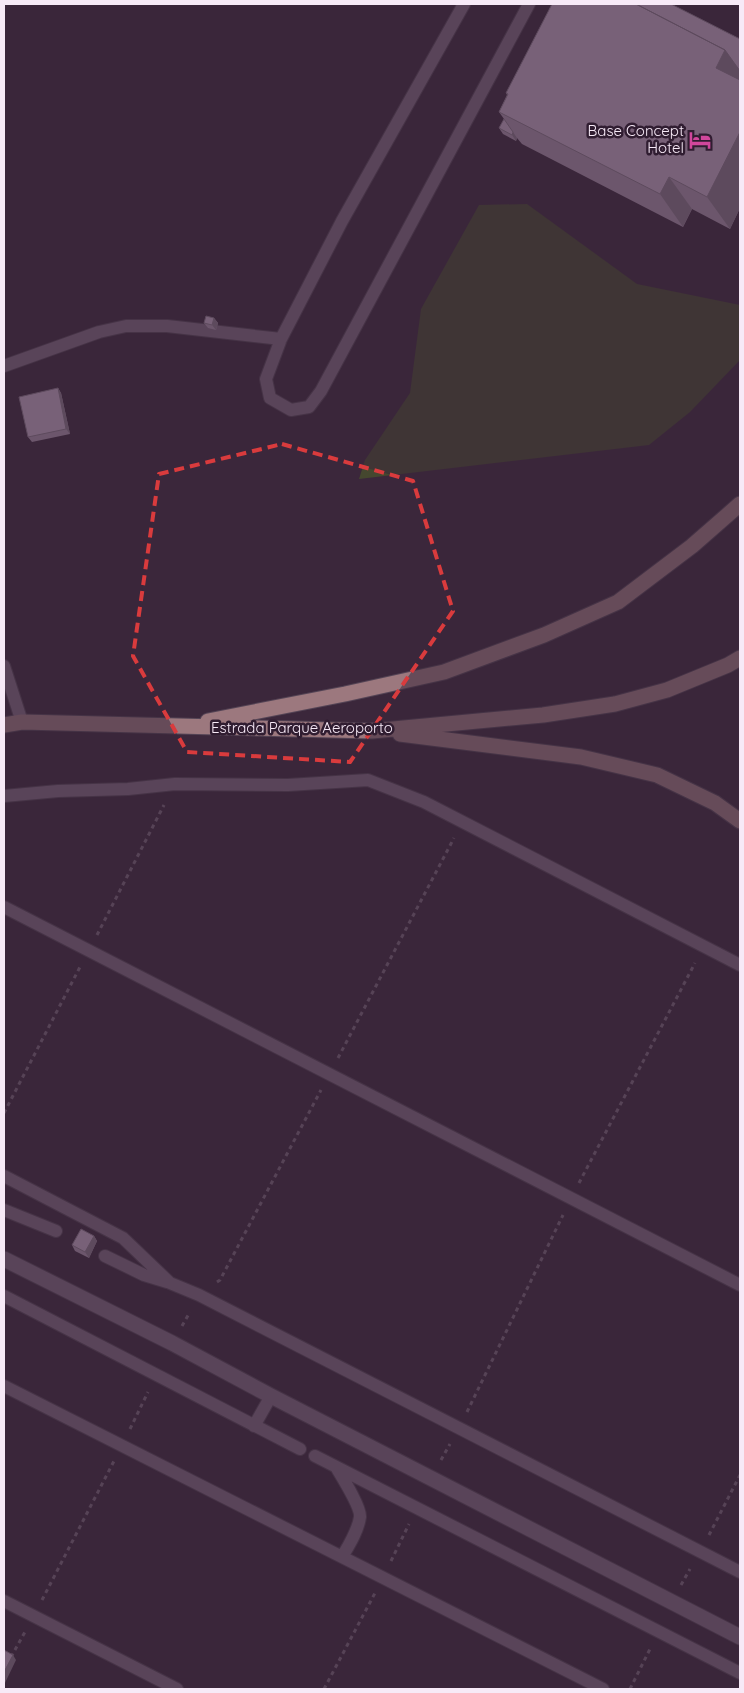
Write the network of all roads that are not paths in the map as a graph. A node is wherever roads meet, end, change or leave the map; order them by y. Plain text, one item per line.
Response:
1 (464, 4) edge
2 (529, 4) edge
3 (281, 339) junction
4 (4, 366) edge
5 (740, 504) edge
6 (740, 658) edge
7 (4, 666) edge
8 (22, 722) junction
9 (4, 726) edge
10 (179, 727) junction
11 (372, 731) junction
12 (4, 796) edge
13 (740, 820) edge
14 (4, 907) edge
15 (740, 965) edge
16 (4, 1176) edge
17 (4, 1210) edge
18 (56, 1231) dead end
19 (105, 1256) dead end
20 (4, 1259) edge
21 (170, 1283) junction
22 (740, 1285) edge
23 (4, 1296) edge
24 (4, 1386) edge
25 (271, 1396) junction
26 (254, 1426) junction
27 (300, 1449) dead end
28 (315, 1456) dead end
29 (336, 1467) junction
30 (342, 1557) junction
31 (740, 1572) edge
32 (4, 1601) edge
33 (740, 1636) edge
34 (740, 1673) edge
35 (177, 1689) edge
36 (602, 1689) edge

1 - 3 lane
2 - 3 lane
3 - 4 lane
5 - 10 main road
6 - 11 main road, Estrada Parque Aeroporto
7 - 8 lane
8 - 9 main road, Estrada Parque Aeroporto
8 - 10 main road, Estrada Parque Aeroporto
10 - 11 main road, Estrada Parque Aeroporto
11 - 13 main road
12 - 15 lane
14 - 22 lane
16 - 21 lane
17 - 18 lane
19 - 21 lane
20 - 25 street
21 - 31 lane
23 - 26 lane
24 - 30 lane
25 - 26 lane
25 - 33 street
26 - 27 lane
28 - 29 lane
29 - 30 lane
29 - 34 lane
30 - 36 lane
32 - 35 lane

